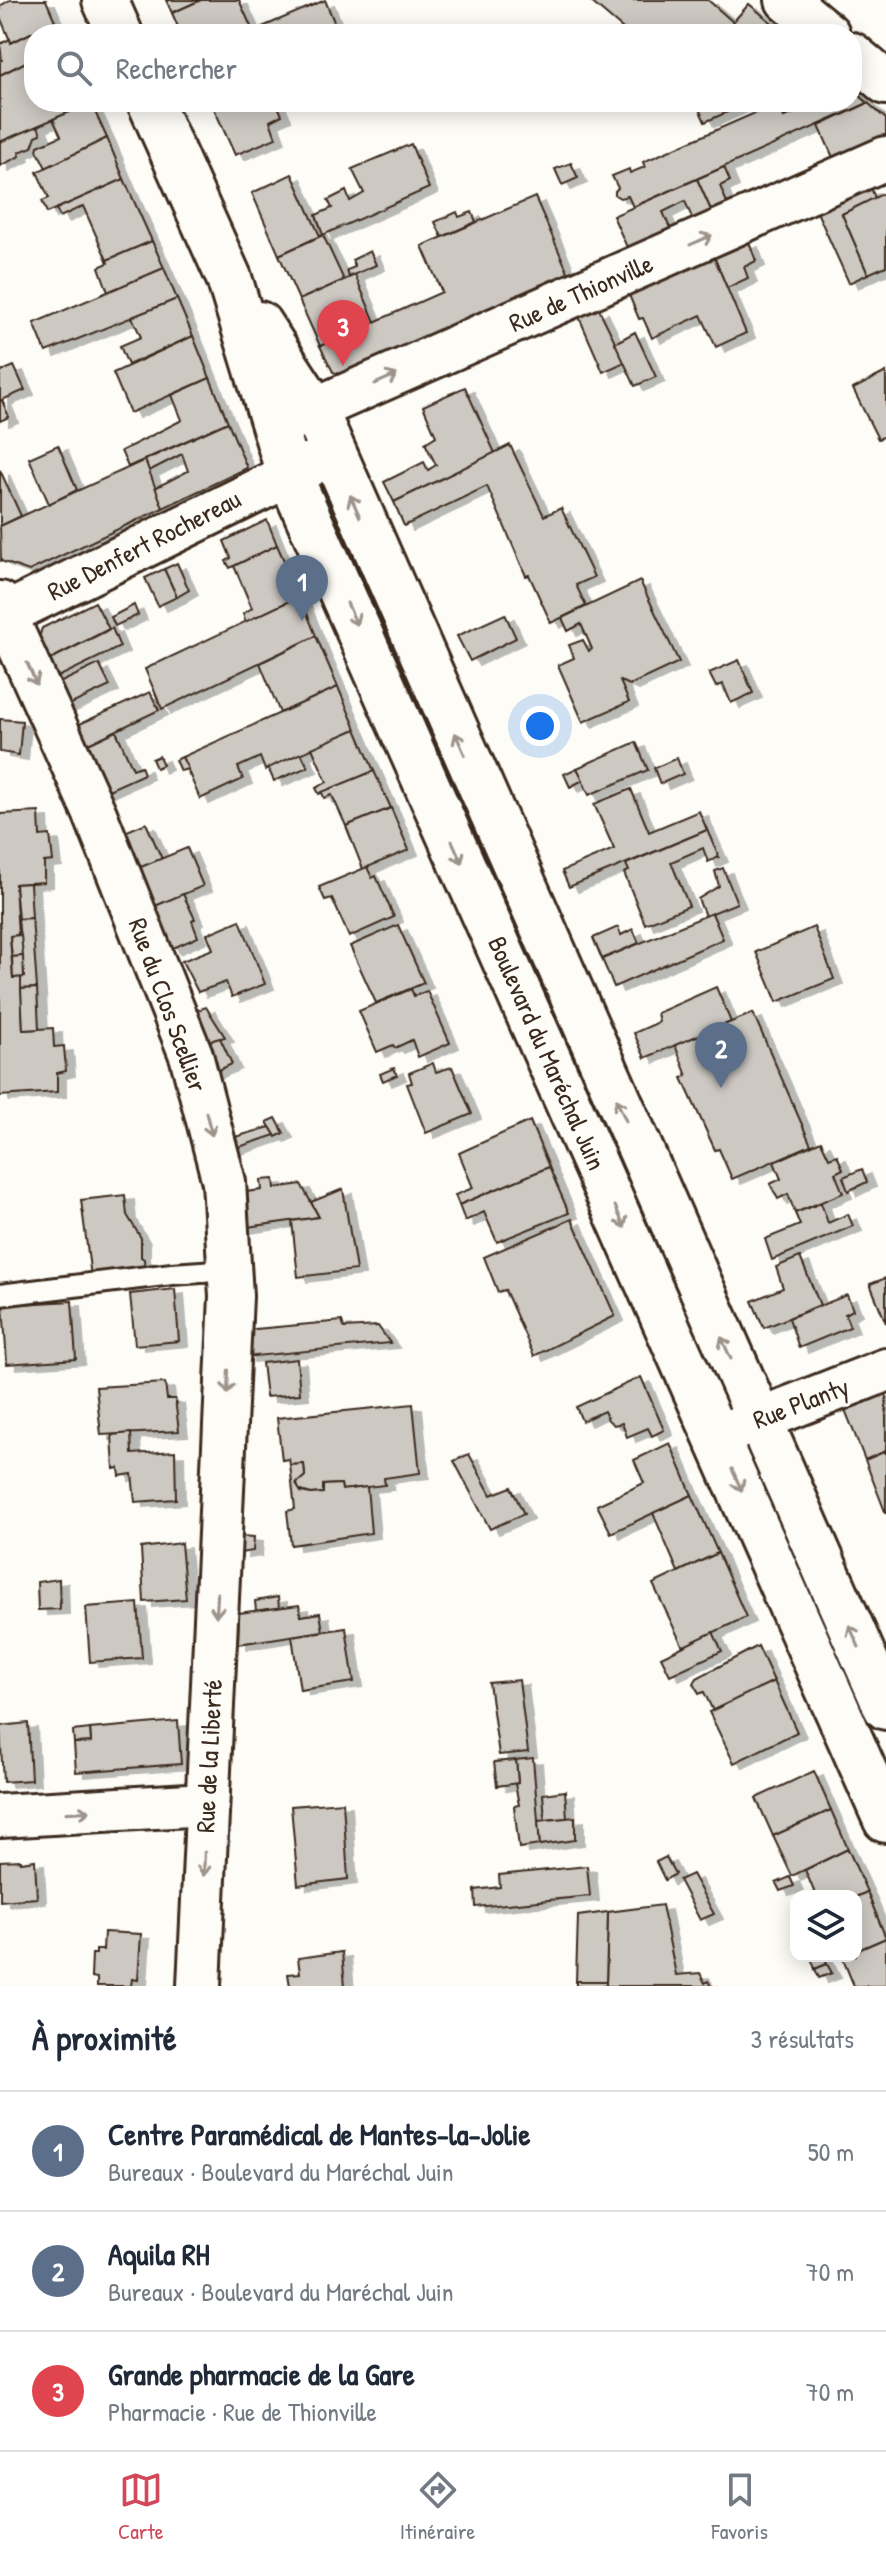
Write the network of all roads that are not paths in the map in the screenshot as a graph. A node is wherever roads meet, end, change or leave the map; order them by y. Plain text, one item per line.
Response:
1 (105, 0) edge
2 (787, 0) edge
3 (116, 24) edge
4 (816, 24) edge
5 (862, 63) edge
6 (886, 83) edge
7 (154, 112) edge
8 (886, 158) edge
9 (229, 278) junction
10 (315, 410) junction
11 (275, 427) junction
12 (332, 454) junction
13 (289, 474) junction
14 (2, 612) edge
15 (230, 1270) junction
16 (0, 1295) edge
17 (886, 1370) edge
18 (758, 1419) junction
19 (717, 1436) junction
20 (222, 1527) joint
21 (886, 1707) edge
22 (206, 1804) junction
23 (0, 1816) edge
24 (886, 1820) edge
25 (199, 1986) edge

1 - 3 main road
2 - 4 street
5 - 6 street
7 - 9 main road, Boulevard du Maréchal Juin
10 -> 8 street, Rue de Thionville
9 - 10 main road, Boulevard du Maréchal Juin
9 - 11 main road, Boulevard du Maréchal Juin
10 - 11 street, Rue de Thionville
10 - 12 main road, Boulevard du Maréchal Juin
11 - 13 main road, Boulevard du Maréchal Juin
12 - 13 street, Rue Denfert Rochereau
18 -> 12 main road, Boulevard du Maréchal Juin
13 - 14 street, Rue Denfert Rochereau
13 -> 19 main road, Boulevard du Maréchal Juin
14 -> 15 street, Rue du Clos Scellier
15 - 16 lane
15 -> 20 street, Rue du Clos Scellier
17 - 18 street, Rue Planty
18 - 19 street, Rue Planty
21 -> 18 main road, Boulevard du Maréchal Juin
19 -> 24 main road, Boulevard du Maréchal Juin
20 -> 22 street, Rue de la Liberté
23 -> 22 street
22 -> 25 street, Rue de la Liberté

